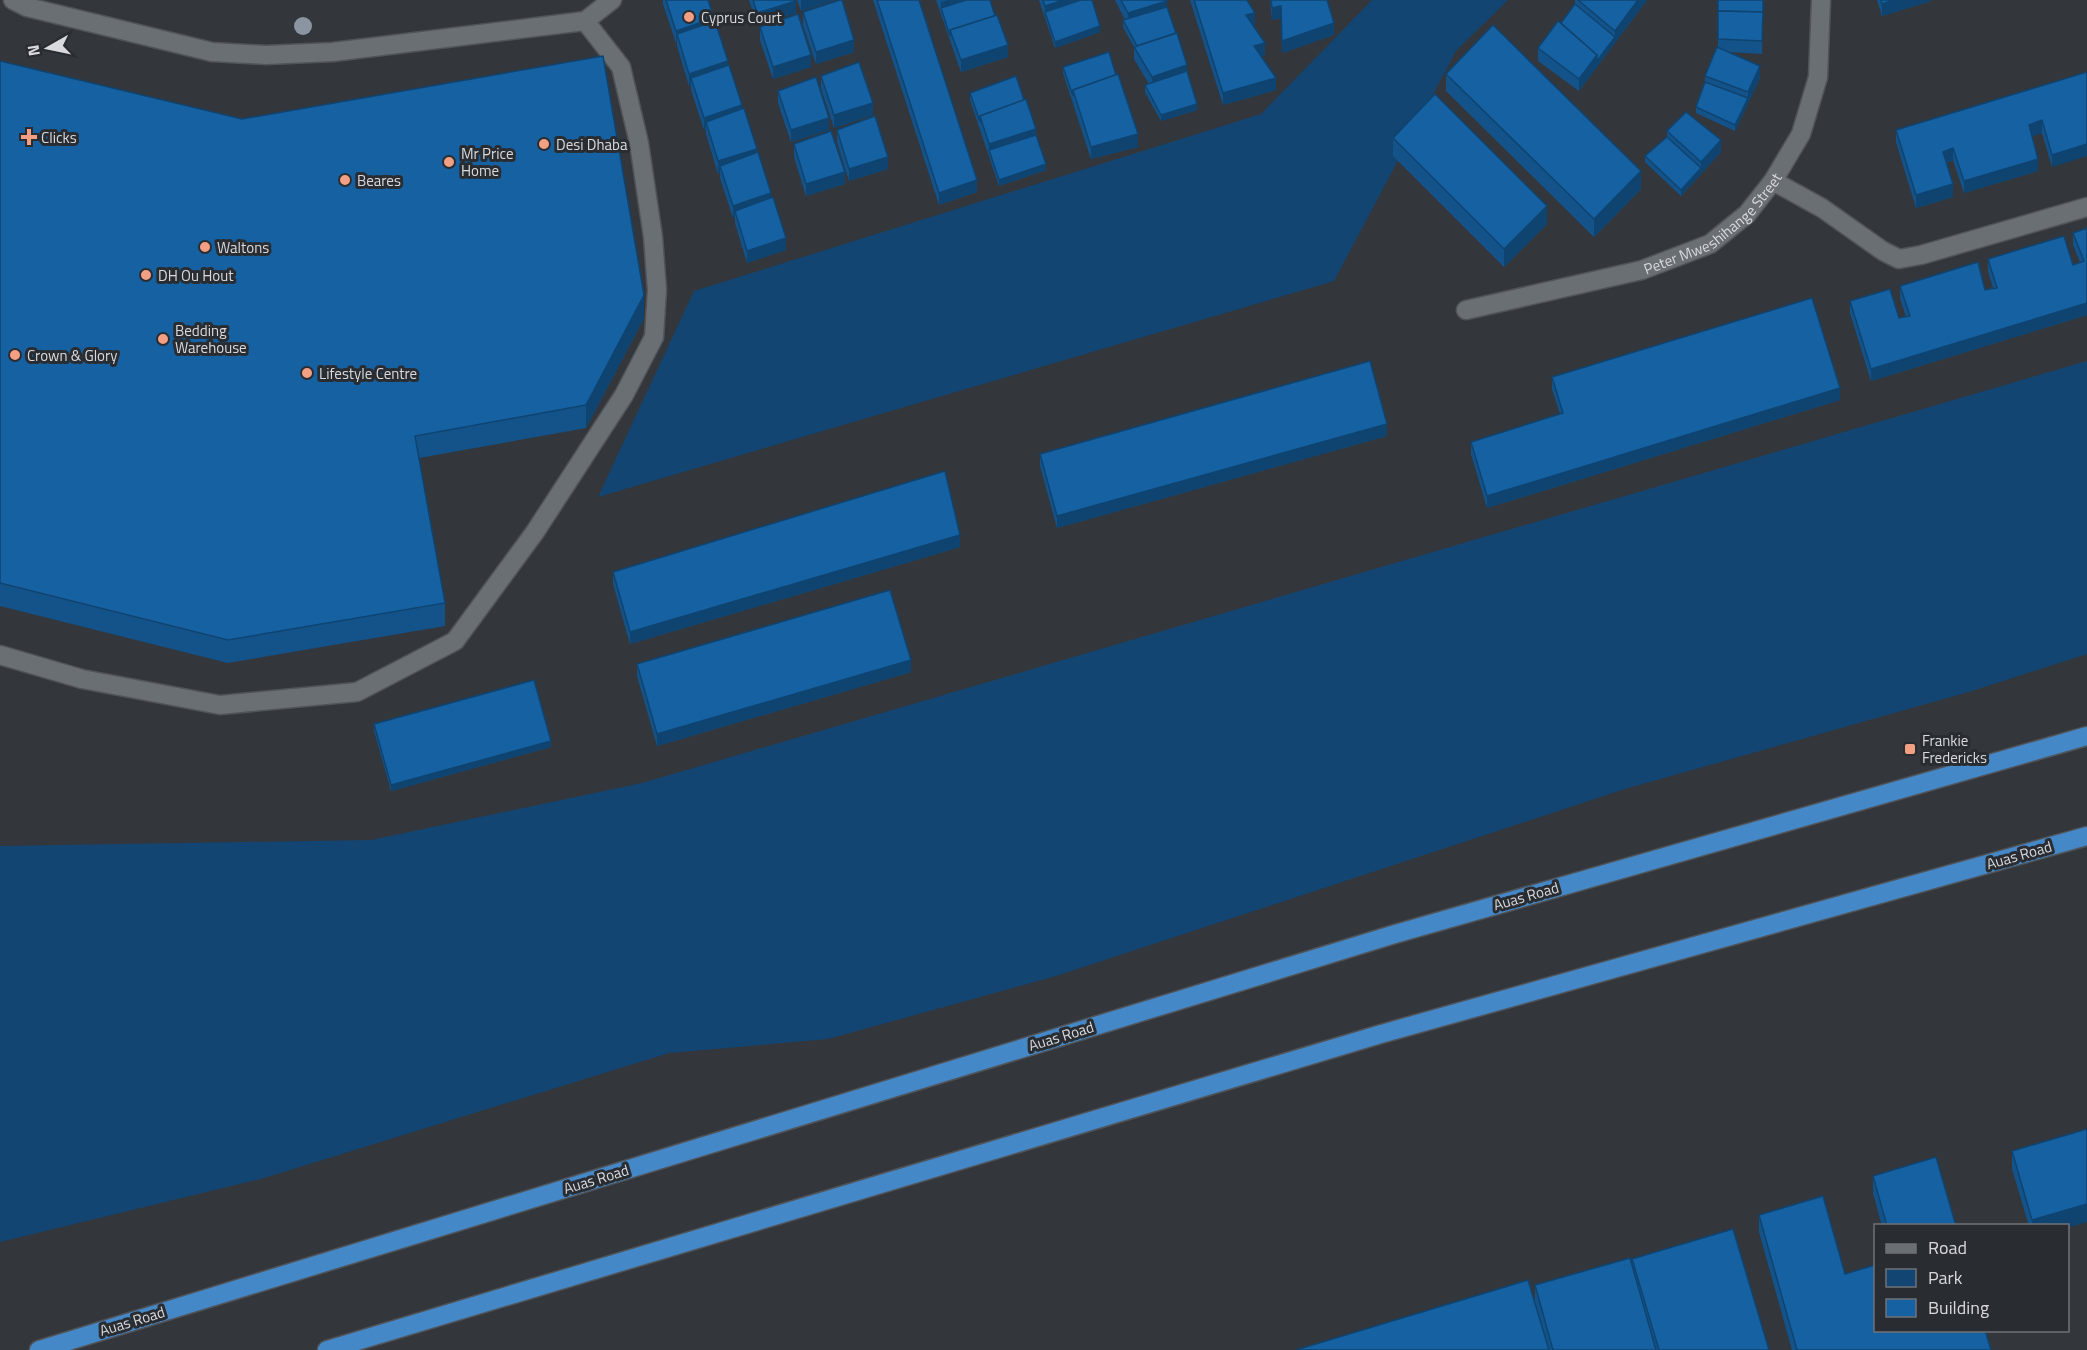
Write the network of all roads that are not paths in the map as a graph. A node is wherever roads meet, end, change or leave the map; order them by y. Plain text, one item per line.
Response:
1 (13, 0) edge
2 (612, 0) edge
3 (1821, 0) edge
4 (585, 21) junction
5 (1773, 181) junction
6 (2087, 207) edge
7 (1467, 310) dead end
8 (0, 655) edge
9 (2087, 736) edge
10 (2087, 836) edge
11 (39, 1350) edge
12 (327, 1350) edge

1 - 4 street
2 - 4 street
3 - 5 street, Peter Mweshihange Street
4 - 8 street
5 - 6 street
5 - 7 street, Peter Mweshihange Street
9 - 11 highway, Auas Road
10 - 12 highway, Auas Road

